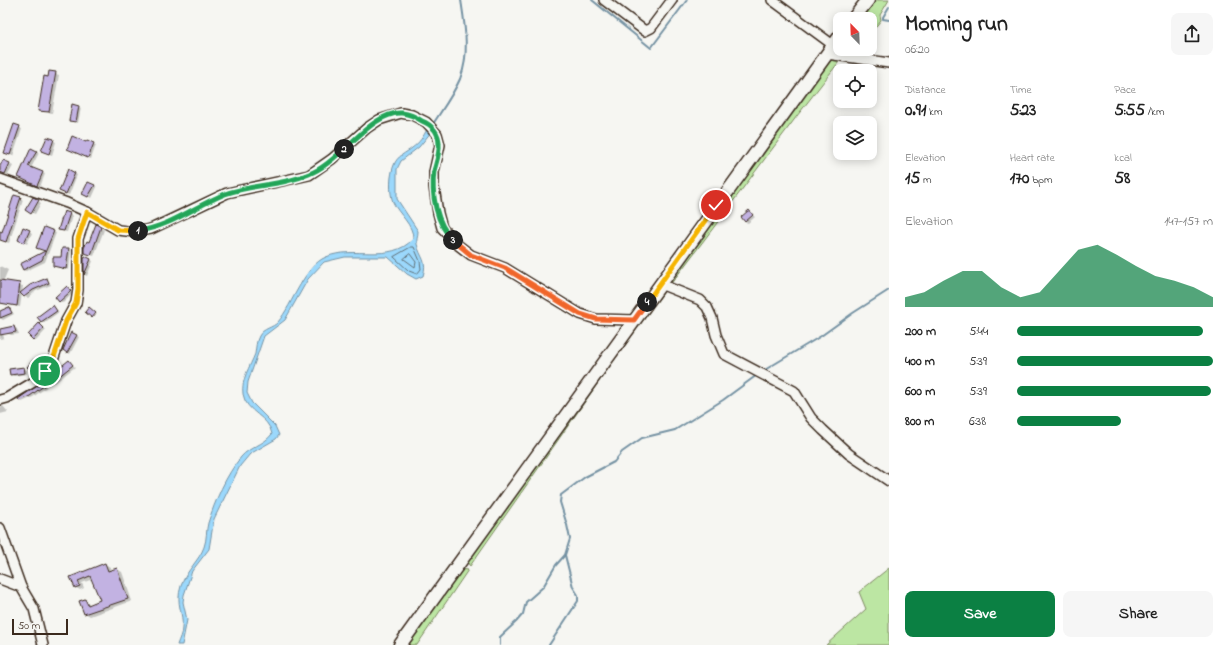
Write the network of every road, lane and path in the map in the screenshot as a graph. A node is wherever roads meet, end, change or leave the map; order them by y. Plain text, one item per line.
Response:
1 (604, 0) edge
2 (672, 0) edge
3 (772, 0) edge
4 (868, 0) edge
5 (859, 12) edge
6 (833, 45) edge
7 (869, 56) edge
8 (889, 62) edge
9 (0, 179) edge
10 (87, 212) junction
11 (660, 284) junction
12 (634, 320) junction
13 (0, 400) edge
14 (889, 481) edge
15 (0, 528) edge
16 (0, 578) edge
17 (21, 587) junction
18 (43, 645) edge
19 (400, 645) edge

1 - 2 street
3 - 6 street
4 - 5 main road
6 - 11 main road
7 - 8 street
9 - 10 street
10 - 12 street
10 - 13 street
11 - 12 main road
11 - 14 street
12 - 19 main road
15 - 17 street
16 - 17 street
17 - 18 street

